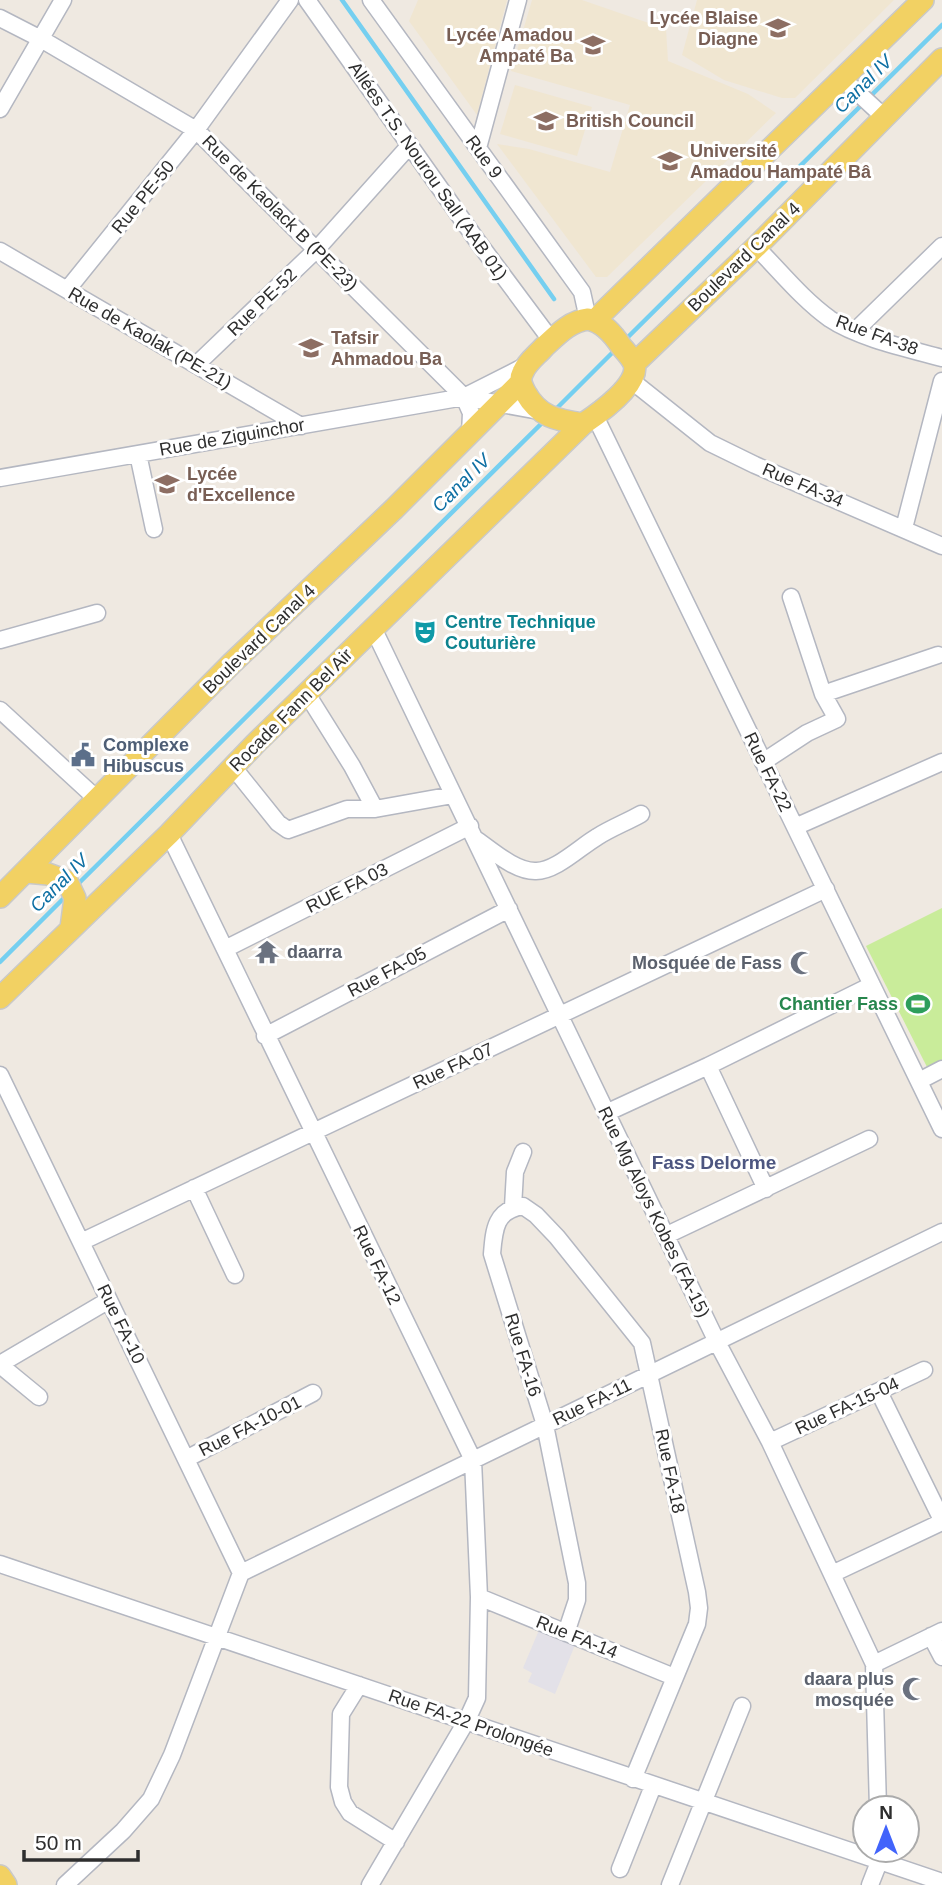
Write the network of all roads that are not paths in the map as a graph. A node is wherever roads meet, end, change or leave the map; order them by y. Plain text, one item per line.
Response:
1 (63, 0) edge
2 (290, 0) edge
3 (307, 0) edge
4 (370, 0) edge
5 (518, 0) edge
6 (923, 0) edge
7 (0, 18) edge
8 (41, 39) junction
9 (942, 59) edge
10 (843, 79) junction
11 (0, 109) edge
12 (884, 117) junction
13 (197, 130) junction
14 (410, 145) junction
15 (478, 148) junction
16 (942, 246) edge
17 (757, 247) junction
18 (317, 249) junction
19 (0, 251) edge
20 (67, 290) junction
21 (592, 319) junction
22 (855, 331) junction
23 (551, 341) junction
24 (942, 358) edge
25 (197, 365) junction
26 (633, 373) junction
27 (523, 375) junction
28 (942, 381) edge
29 (464, 397) junction
30 (501, 402) junction
31 (539, 411) junction
32 (589, 420) junction
33 (301, 426) junction
34 (470, 434) junction
35 (138, 454) junction
36 (0, 478) edge
37 (904, 528) junction
38 (153, 529) dead end
39 (942, 546) edge
40 (791, 597) dead end
41 (97, 613) dead end
42 (374, 630) junction
43 (0, 640) edge
44 (938, 655) dead end
45 (307, 694) junction
46 (823, 694) junction
47 (0, 710) edge
48 (763, 762) junction
49 (942, 762) edge
50 (233, 767) junction
51 (453, 795) junction
52 (98, 800) junction
53 (375, 809) junction
54 (641, 814) dead end
55 (795, 827) junction
56 (169, 834) junction
57 (473, 834) junction
58 (26, 872) junction
59 (826, 889) junction
60 (0, 897) edge
61 (509, 909) junction
62 (71, 928) junction
63 (225, 949) junction
64 (872, 985) junction
65 (0, 998) edge
66 (559, 1016) junction
67 (265, 1036) junction
68 (708, 1066) junction
69 (942, 1069) edge
70 (0, 1075) edge
71 (919, 1081) junction
72 (606, 1113) junction
73 (942, 1129) edge
74 (312, 1133) junction
75 (869, 1139) dead end
76 (523, 1152) dead end
77 (194, 1188) junction
78 (766, 1189) junction
79 (513, 1207) junction
80 (942, 1232) edge
81 (667, 1235) junction
82 (81, 1242) junction
83 (235, 1275) dead end
84 (109, 1300) junction
85 (717, 1342) junction
86 (0, 1364) edge
87 (923, 1370) dead end
88 (649, 1375) junction
89 (879, 1392) junction
90 (313, 1394) dead end
91 (39, 1397) dead end
92 (544, 1425) junction
93 (770, 1442) junction
94 (186, 1459) junction
95 (473, 1460) junction
96 (942, 1521) edge
97 (0, 1564) edge
98 (242, 1573) junction
99 (832, 1574) junction
100 (479, 1597) junction
101 (566, 1633) junction
102 (937, 1633) edge
103 (216, 1636) junction
104 (942, 1657) edge
105 (874, 1664) junction
106 (674, 1677) junction
107 (359, 1685) junction
108 (742, 1706) dead end
109 (467, 1720) junction
110 (633, 1779) junction
111 (653, 1786) junction
112 (878, 1794) edge
113 (705, 1803) junction
114 (396, 1842) junction
115 (851, 1847) edge
116 (877, 1864) edge
117 (898, 1864) edge
118 (620, 1869) dead end
119 (0, 1875) edge
120 (942, 1882) edge
121 (6, 1885) edge
122 (65, 1885) edge
123 (370, 1885) edge
124 (670, 1885) edge
125 (870, 1885) edge

1 - 8 street
2 - 13 street, Rue PE-50
3 - 14 street, Allées T.S. Nourou Sall (AAB 01)
4 - 15 street, Rue 9
5 - 15 street
6 - 10 main road
7 - 8 street, Rue de Kaolack B (PE-23)
8 - 11 street
8 - 13 street, Rue de Kaolack B (PE-23)
9 - 12 main road, Boulevard Canal 4
10 - 12 street
10 - 21 main road
12 - 17 main road, Boulevard Canal 4
13 - 18 street, Rue de Kaolack B (PE-23)
13 - 20 street, Rue PE-50
14 - 18 street, Rue PE-52
14 - 23 street, Allées T.S. Nourou Sall (AAB 01)
15 - 21 street, Rue 9
16 - 22 street
17 - 22 street, Rue FA-38
17 - 26 main road, Boulevard Canal 4
18 - 25 street, Rue PE-52
18 - 29 street, Rue de Kaolack B (PE-23)
19 - 20 street, Rue de Kaolak (PE-21)
20 - 25 street, Rue de Kaolak (PE-21)
21 - 23 main road
21 - 26 main road
22 - 24 street, Rue FA-38
23 - 27 main road
25 - 33 street, Rue de Kaolak (PE-21)
26 - 32 main road
26 - 37 street, Rue FA-34
27 - 29 street
27 - 30 main road, Boulevard Canal 4
27 - 31 main road
28 - 37 street
29 - 30 street
29 - 33 street, Rue de Ziguinchor
29 - 34 street
30 - 31 street
30 - 34 main road, Boulevard Canal 4
31 - 32 main road
32 - 42 main road, Rocade Fann Bel Air
32 - 48 street, Rue FA-22
33 - 35 street, Rue de Ziguinchor
34 - 52 main road, Boulevard Canal 4
35 - 36 street, Rue de Ziguinchor
35 - 38 street
37 - 39 street, Rue FA-34
40 - 46 street
41 - 43 street
42 - 45 main road, Rocade Fann Bel Air
42 - 51 street, Rue Mg Aloys Kobes (FA-15)
44 - 46 street
45 - 50 main road, Rocade Fann Bel Air
45 - 53 street
46 - 48 street
47 - 52 street
48 - 55 street, Rue FA-22
49 - 55 street
50 - 53 street
50 - 56 main road, Rocade Fann Bel Air
51 - 53 street
51 - 57 street, Rue Mg Aloys Kobes (FA-15)
52 - 58 main road, Boulevard Canal 4
54 - 57 street
55 - 59 street, Rue FA-22
56 - 62 main road, Rocade Fann Bel Air
56 - 63 street, Rue FA-12
57 - 61 street, Rue Mg Aloys Kobes (FA-15)
57 - 63 street, RUE FA 03
58 - 60 main road, Boulevard Canal 4
58 - 62 main road
59 - 64 street, Rue FA-22
59 - 66 street, Rue FA-07
61 - 66 street, Rue Mg Aloys Kobes (FA-15)
61 - 67 street, Rue FA-05
62 - 65 main road, Rocade Fann Bel Air
63 - 67 street, Rue FA-12
64 - 68 street
64 - 71 street, Rue FA-22
66 - 72 street, Rue Mg Aloys Kobes (FA-15)
66 - 74 street, Rue FA-07
67 - 74 street, Rue FA-12
68 - 72 street
68 - 78 street
69 - 71 street
70 - 82 street, Rue FA-10
71 - 73 street, Rue FA-22
72 - 81 street, Rue Mg Aloys Kobes (FA-15)
74 - 77 street, Rue FA-07
74 - 95 street, Rue FA-12
75 - 78 street
76 - 79 street
77 - 82 street, Rue FA-07
77 - 83 street
78 - 81 street
79 - 88 street, Rue FA-18
79 - 92 street, Rue FA-16
80 - 85 street, Rue FA-11
81 - 85 street, Rue Mg Aloys Kobes (FA-15)
82 - 84 street, Rue FA-10
84 - 86 street
84 - 94 street, Rue FA-10
85 - 88 street, Rue FA-11
85 - 93 street, Rue Mg Aloys Kobes (FA-15)
86 - 91 street
87 - 89 street, Rue FA-15-04
88 - 92 street, Rue FA-11
88 - 106 street, Rue FA-18
89 - 93 street, Rue FA-15-04
89 - 96 street
90 - 94 street, Rue FA-10-01
92 - 95 street, Rue FA-11
92 - 101 street, Rue FA-16
93 - 99 street, Rue Mg Aloys Kobes (FA-15)
94 - 98 street, Rue FA-10
95 - 98 street, Rue FA-11
95 - 100 street, Rue FA-12
96 - 99 street
97 - 103 street, Rue FA-22 Prolongée
98 - 103 street
99 - 105 street, Rue Mg Aloys Kobes (FA-15)
100 - 101 street, Rue FA-14
100 - 109 street, Rue FA-12
101 - 106 street, Rue FA-14
102 - 104 street
102 - 105 street
103 - 107 street, Rue FA-22 Prolongée
103 - 122 street
105 - 112 street, Rue Mg Aloys Kobes (FA-15)
106 - 110 street, Rue FA-18
107 - 109 street, Rue FA-22 Prolongée
107 - 114 street
108 - 113 street
109 - 110 street, Rue FA-22 Prolongée
109 - 114 street, Rue FA-12
110 - 111 street, Rue FA-22 Prolongée
111 - 113 street, Rue FA-22 Prolongée
111 - 118 street
113 - 115 street, Rue FA-22 Prolongée
113 - 124 street
114 - 123 street, Rue FA-12
116 - 125 street
117 - 120 street, Rue FA-22 Prolongée
119 - 121 main road

